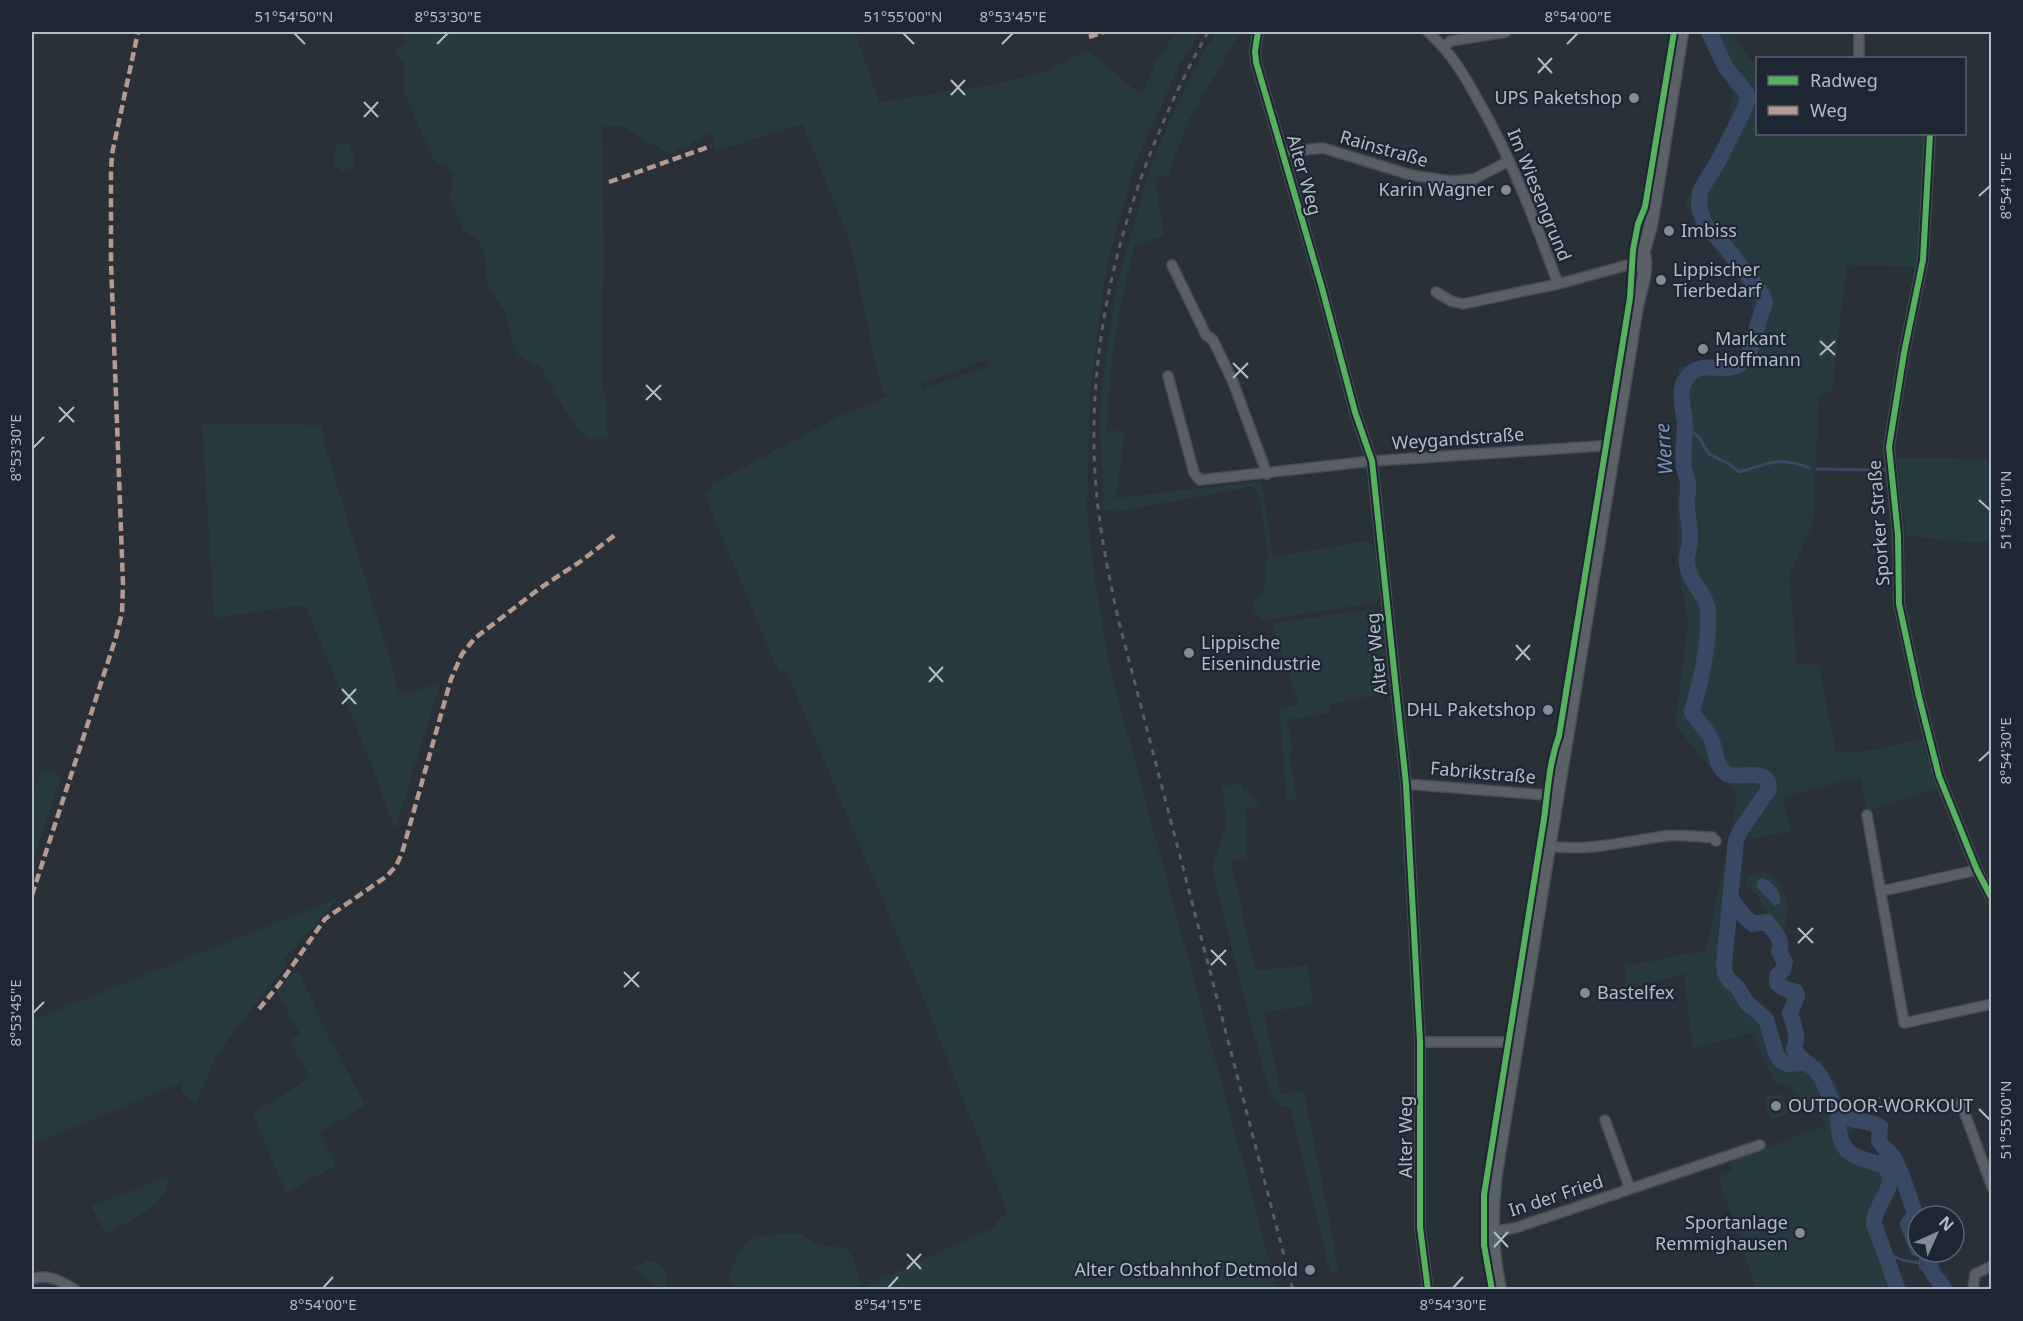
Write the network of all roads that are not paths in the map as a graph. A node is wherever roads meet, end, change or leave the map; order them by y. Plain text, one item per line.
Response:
1 (1258, 32) edge
2 (1428, 32) edge
3 (1506, 32) edge
4 (1682, 32) edge
5 (1859, 32) edge
6 (1444, 46) junction
7 (1859, 57) edge
8 (1930, 135) edge
9 (1282, 152) junction
10 (1509, 161) junction
11 (1643, 263) junction
12 (1172, 265) dead end
13 (1557, 284) junction
14 (1436, 292) dead end
15 (1168, 376) dead end
16 (1615, 448) junction
17 (1372, 461) junction
18 (1267, 474) junction
19 (1406, 784) junction
20 (1558, 796) junction
21 (1866, 815) dead end
22 (1716, 841) dead end
23 (1550, 846) junction
24 (1977, 870) junction
25 (1882, 891) junction
26 (1992, 899) edge
27 (1992, 1004) edge
28 (1420, 1042) junction
29 (1517, 1042) junction
30 (1961, 1103) dead end
31 (1605, 1120) dead end
32 (1760, 1145) dead end
33 (1992, 1187) edge
34 (1630, 1189) junction
35 (1492, 1232) junction
36 (1992, 1266) edge
37 (32, 1276) edge
38 (75, 1290) edge
39 (1428, 1290) edge
40 (1500, 1290) edge
41 (1973, 1290) edge

1 - 9 street, Alter Weg
2 - 6 street, Im Wiesengrund
3 - 6 street
4 - 11 main road
5 - 7 street
6 - 10 street, Im Wiesengrund
8 - 24 street, Sporker Straße
9 - 10 street, Rainstraße
9 - 17 street, Alter Weg
10 - 13 street, Im Wiesengrund
11 - 13 street, Im Wiesengrund
11 - 16 main road
12 - 18 street
13 - 14 street, Im Wiesengrund
15 - 18 street, Weygandstraße
16 - 17 street, Weygandstraße
16 - 20 main road
17 - 18 street, Weygandstraße
17 - 19 street, Alter Weg
19 - 20 street, Fabrikstraße
19 - 28 street, Alter Weg
20 - 23 main road
21 - 25 street
22 - 23 street
23 - 29 main road
24 - 25 street
24 - 26 street, Sporker Straße
25 - 27 street
28 - 29 street
28 - 39 street, Alter Weg
29 - 35 main road
30 - 33 street
31 - 34 street, In der Fried
32 - 34 street, In der Fried
34 - 35 street, In der Fried
35 - 40 main road
36 - 41 street
37 - 38 street

